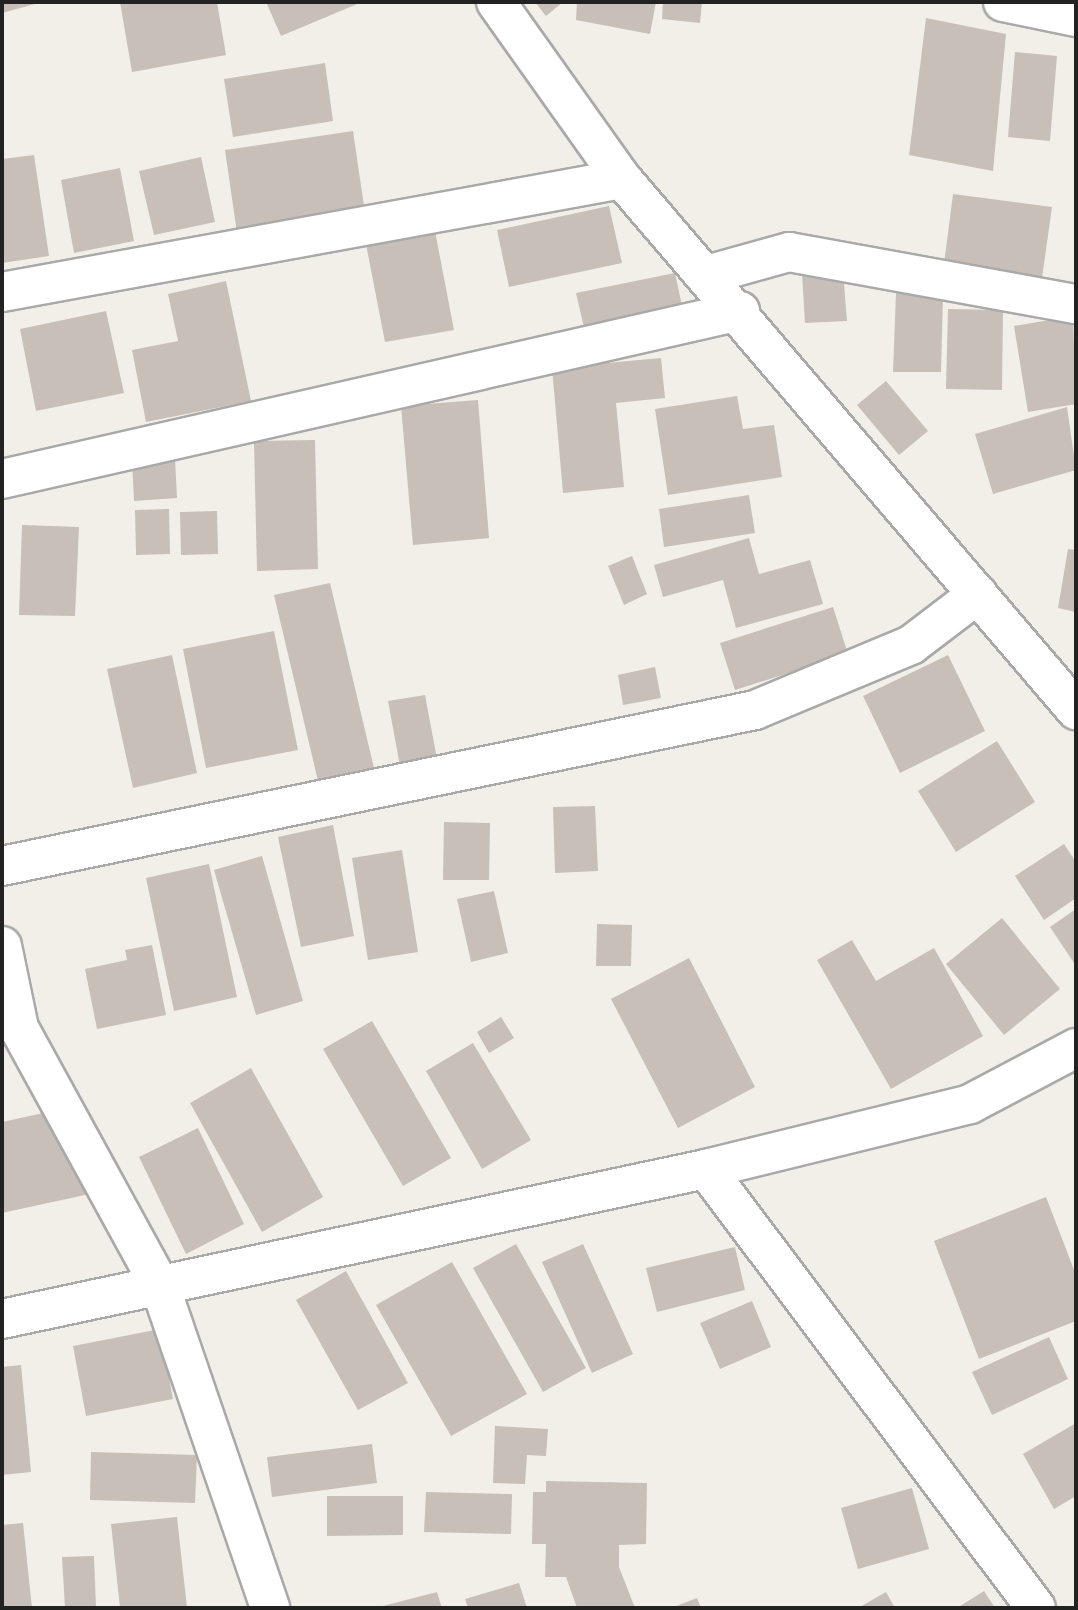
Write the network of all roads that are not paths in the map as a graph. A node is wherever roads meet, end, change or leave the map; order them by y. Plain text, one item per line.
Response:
1 (496, 2) edge
2 (1003, 2) edge
3 (1076, 18) edge
4 (622, 179) junction
5 (710, 274) junction
6 (2, 292) edge
7 (1076, 304) edge
8 (740, 311) junction
9 (2, 479) edge
10 (978, 594) junction
11 (1076, 710) edge
12 (2, 866) edge
13 (2, 946) edge
14 (1076, 1048) edge
15 (706, 1170) junction
16 (160, 1286) junction
17 (2, 1319) edge
18 (270, 1608) edge
19 (1036, 1608) edge

1 - 4 street
2 - 3 street
4 - 5 street
4 - 6 street
5 - 7 street
5 - 8 street
8 - 9 street
8 - 10 street
10 - 11 street
10 - 12 street
13 - 16 street
14 - 15 street
15 - 16 street
15 - 19 street
16 - 17 street
16 - 18 street

